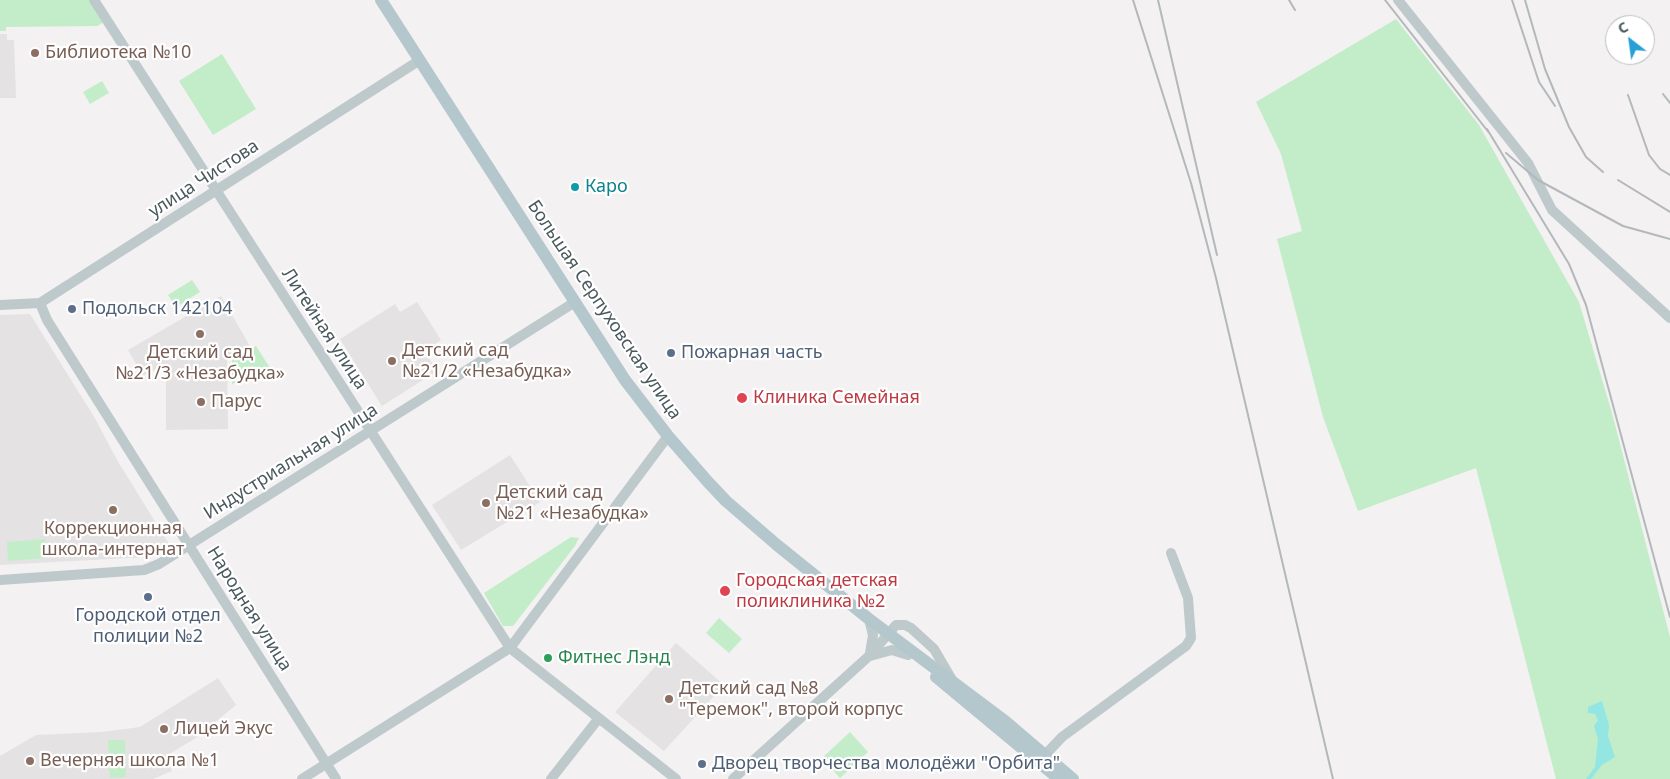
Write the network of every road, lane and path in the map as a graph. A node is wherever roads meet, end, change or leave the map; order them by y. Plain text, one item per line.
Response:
1 (94, 0) edge
2 (381, 0) edge
3 (1398, 0) edge
4 (420, 60) junction
5 (215, 191) junction
6 (575, 302) junction
7 (40, 303) junction
8 (0, 305) edge
9 (1670, 318) edge
10 (371, 430) junction
11 (668, 436) junction
12 (190, 545) junction
13 (1171, 553) dead end
14 (0, 580) edge
15 (869, 619) junction
16 (888, 634) junction
17 (510, 648) junction
18 (908, 655) junction
19 (869, 656) junction
20 (599, 718) junction
21 (1046, 754) junction
22 (326, 764) junction
23 (302, 779) edge
24 (336, 779) edge
25 (551, 779) edge
26 (676, 779) edge
27 (733, 779) edge
28 (1059, 779) edge
29 (1073, 779) edge

1 - 5 street, Литейная улица
2 - 4 main road, Большая Серпуховская улица
3 - 9 street
4 - 5 street, улица Чистова
4 - 6 main road, Большая Серпуховская улица
5 - 7 street, улица Чистова
5 - 10 street, Литейная улица
6 - 10 street, Индустриальная улица
6 - 11 main road, Большая Серпуховская улица
7 - 8 street, улица Чистова
7 - 12 street, Народная улица
10 - 12 street, Индустриальная улица
10 - 17 street, Литейная улица
11 - 15 main road, Большая Серпуховская улица
11 - 17 street
12 - 14 street, Индустриальная улица
12 - 22 street, Народная улица
13 - 21 street
15 - 16 main road, Большая Серпуховская улица
15 - 19 street
16 - 18 main road, Большая Серпуховская улица
16 - 19 street
16 - 21 main road, Большая Серпуховская улица
17 - 20 street, Литейная улица
17 - 22 street
18 - 19 street
18 - 28 main road, Большая Серпуховская улица
19 - 27 street
20 - 25 street
20 - 26 street, Литейная улица
21 - 29 main road, Большая Серпуховская улица
22 - 23 street
22 - 24 street, Народная улица

